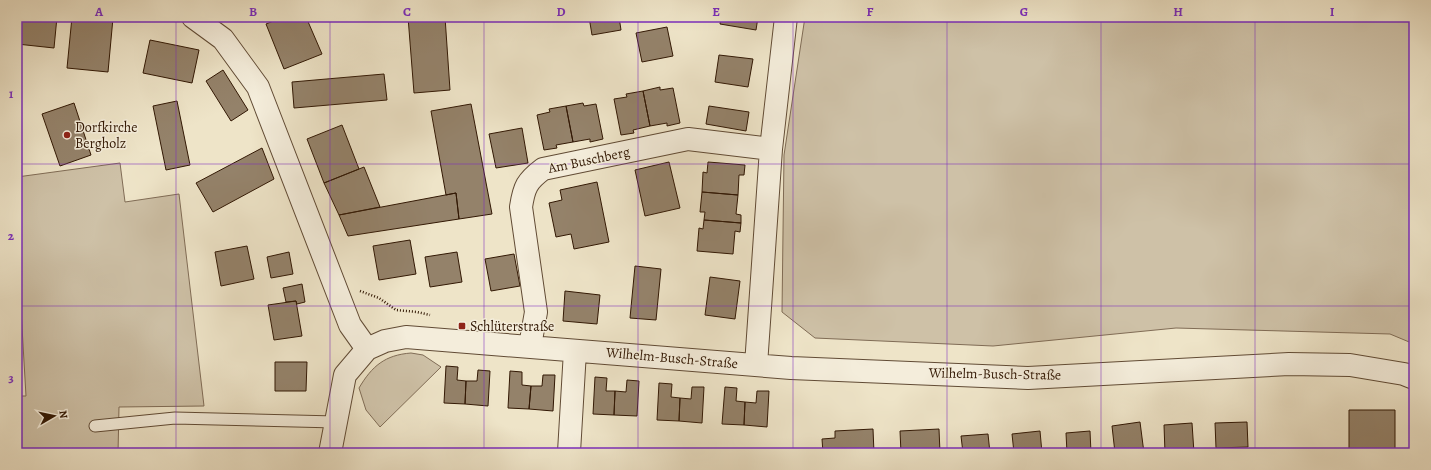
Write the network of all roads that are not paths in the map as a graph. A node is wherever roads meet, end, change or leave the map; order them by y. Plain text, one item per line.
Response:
1 (193, 17) edge
2 (786, 17) edge
3 (772, 149) junction
4 (530, 346) junction
5 (367, 349) junction
6 (575, 351) junction
7 (756, 365) junction
8 (1414, 378) edge
9 (336, 422) junction
10 (95, 426) dead end
11 (330, 453) edge
12 (569, 453) edge

1 - 5 street
2 - 3 street
3 - 4 street, Am Buschberg
3 - 7 street
4 - 5 street, Wilhelm-Busch-Straße
4 - 6 street, Wilhelm-Busch-Straße
5 - 9 street
6 - 7 street, Wilhelm-Busch-Straße
6 - 12 street
7 - 8 street, Wilhelm-Busch-Straße
9 - 10 lane
9 - 11 street

